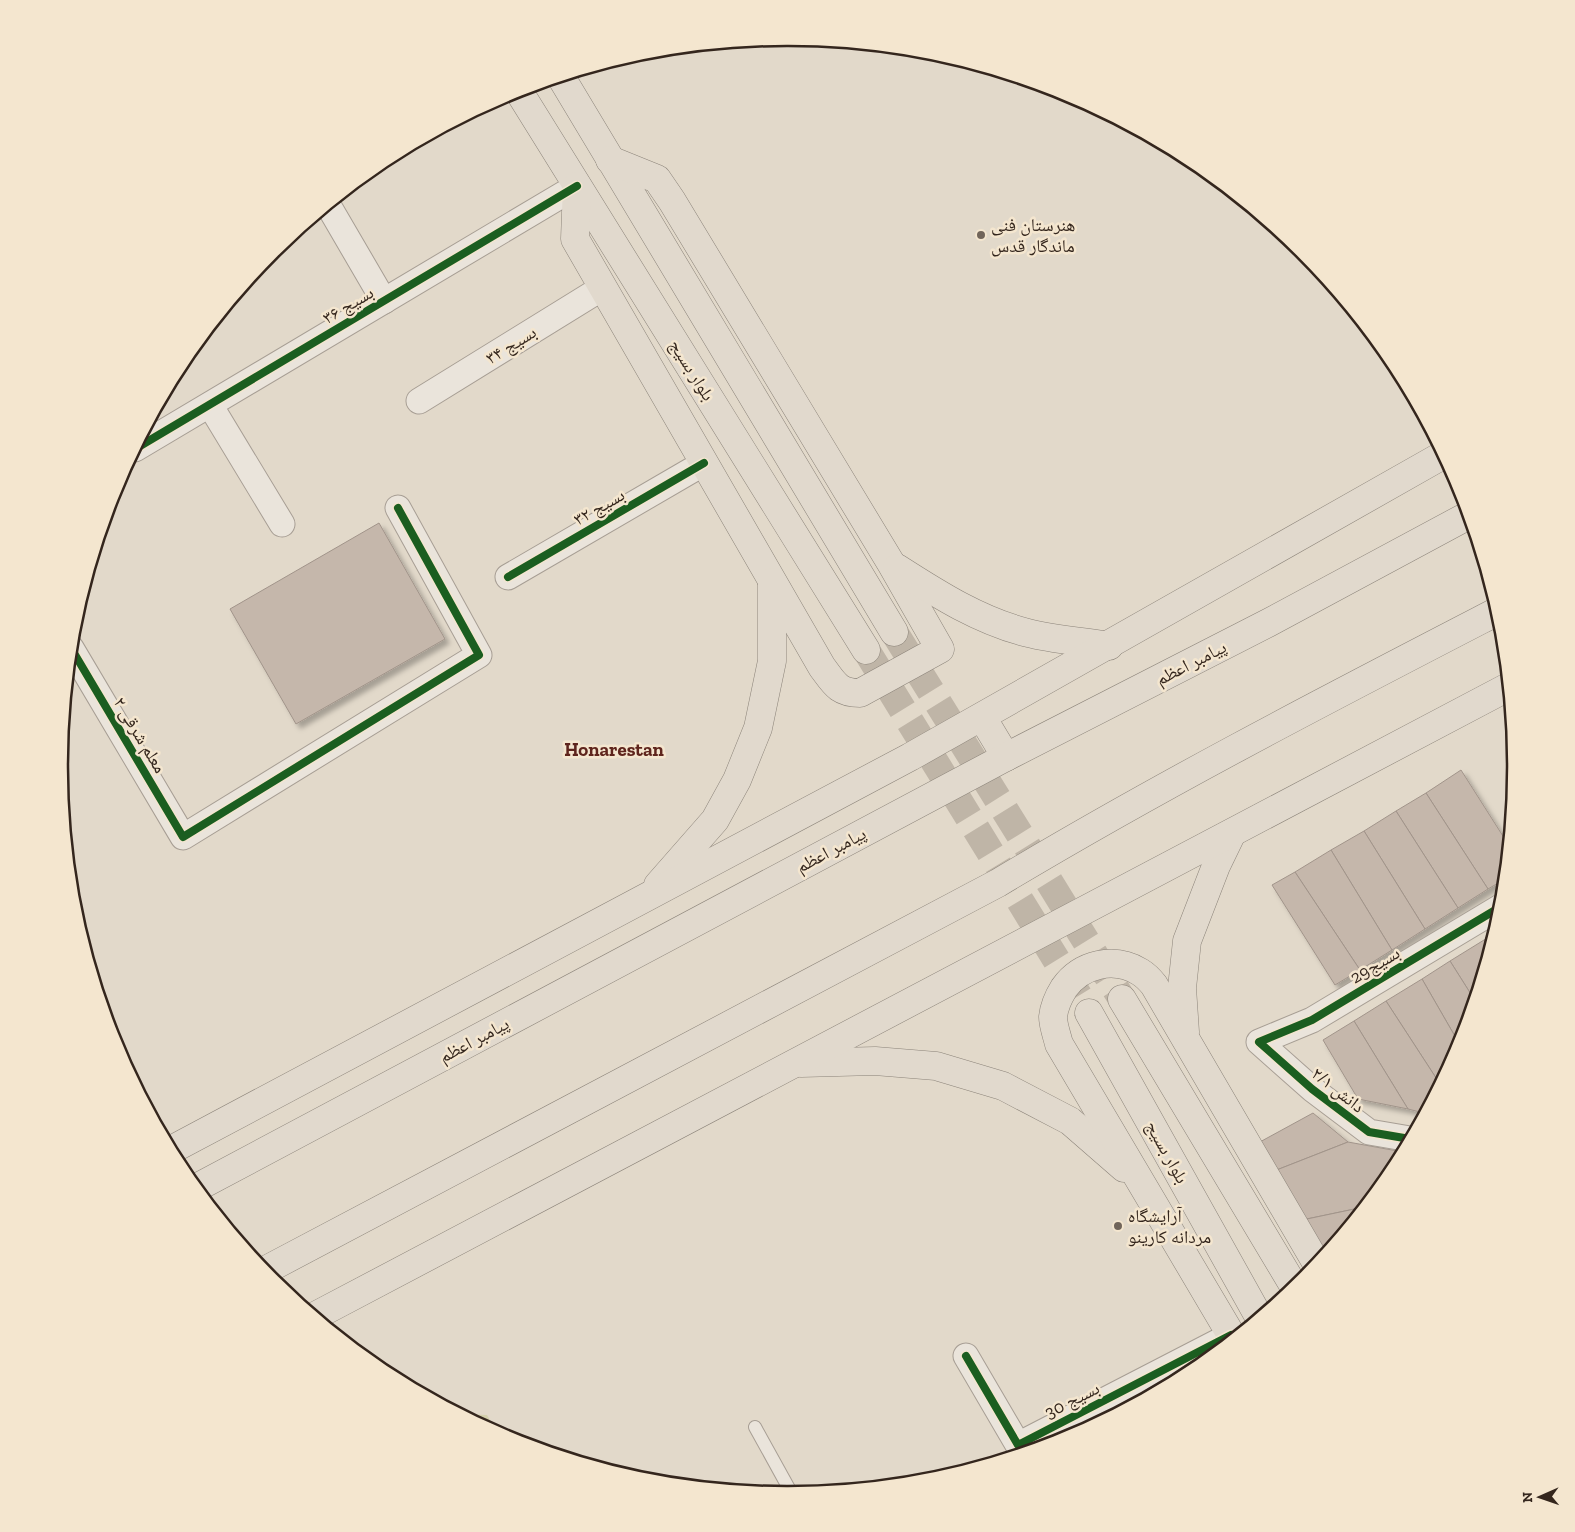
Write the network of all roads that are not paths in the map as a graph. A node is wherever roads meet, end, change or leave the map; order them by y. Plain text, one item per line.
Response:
1 (563, 82) edge
2 (522, 97) edge
3 (610, 160) junction
4 (577, 186) junction
5 (331, 210) edge
6 (602, 288) junction
7 (384, 301) junction
8 (419, 401) dead end
9 (210, 405) junction
10 (144, 444) edge
11 (1437, 458) edge
12 (704, 463) junction
13 (398, 508) dead end
14 (1463, 519) edge
15 (282, 524) dead end
16 (892, 565) junction
17 (508, 577) dead end
18 (772, 581) junction
19 (1491, 615) edge
20 (894, 632) tunnel mouth
21 (1109, 646) junction
22 (866, 650) tunnel mouth
23 (77, 657) edge
24 (1503, 691) edge
25 (982, 717) junction
26 (1006, 757) junction
27 (1232, 833) junction
28 (648, 897) junction
29 (1492, 912) edge
30 (1122, 999) tunnel mouth
31 (1089, 1013) tunnel mouth
32 (1186, 1038) junction
33 (1259, 1042) joint
34 (795, 1064) junction
35 (1404, 1138) edge
36 (177, 1146) edge
37 (1142, 1184) junction
38 (202, 1185) edge
39 (1313, 1257) edge
40 (271, 1267) edge
41 (1290, 1280) edge
42 (1256, 1312) edge
43 (320, 1313) edge
44 (1230, 1333) edge
45 (1215, 1345) edge
46 (966, 1356) dead end
47 (755, 1427) dead end
48 (788, 1486) edge

1 - 3 main road
2 - 4 main road, بلوار بسیج
3 - 16 main road
3 - 20 main road
4 - 6 main road
4 - 7 street, بسیج ۳۶
4 - 22 main road, بلوار بسیج
5 - 7 street
6 - 8 street, بسیج ۳۴
6 - 12 main road
7 - 9 street, بسیج ۳۶
9 - 10 street, بسیج ۳۶
9 - 15 street
11 - 21 main road
12 - 17 street, بسیج ۳۲
12 - 18 main road
13 - 23 street, معلم شرقی ۲
14 - 26 main road, پیامبر اعظم
16 - 18 main road
16 - 21 main road
18 - 28 main road
19 - 40 main road
21 - 25 main road
24 - 27 main road
25 - 26 main road
25 - 28 main road
26 - 38 main road, پیامبر اعظم
27 - 32 main road
27 - 34 main road
28 - 36 main road
29 - 33 street, بسیج29
30 - 41 main road
31 - 42 main road, بلوار بسیج
32 - 37 main road
32 - 39 main road
33 - 35 street, دانش ۲/۱
34 - 37 main road
34 - 43 main road
37 - 44 main road
45 - 46 street, بسیج 30
47 - 48 lane

